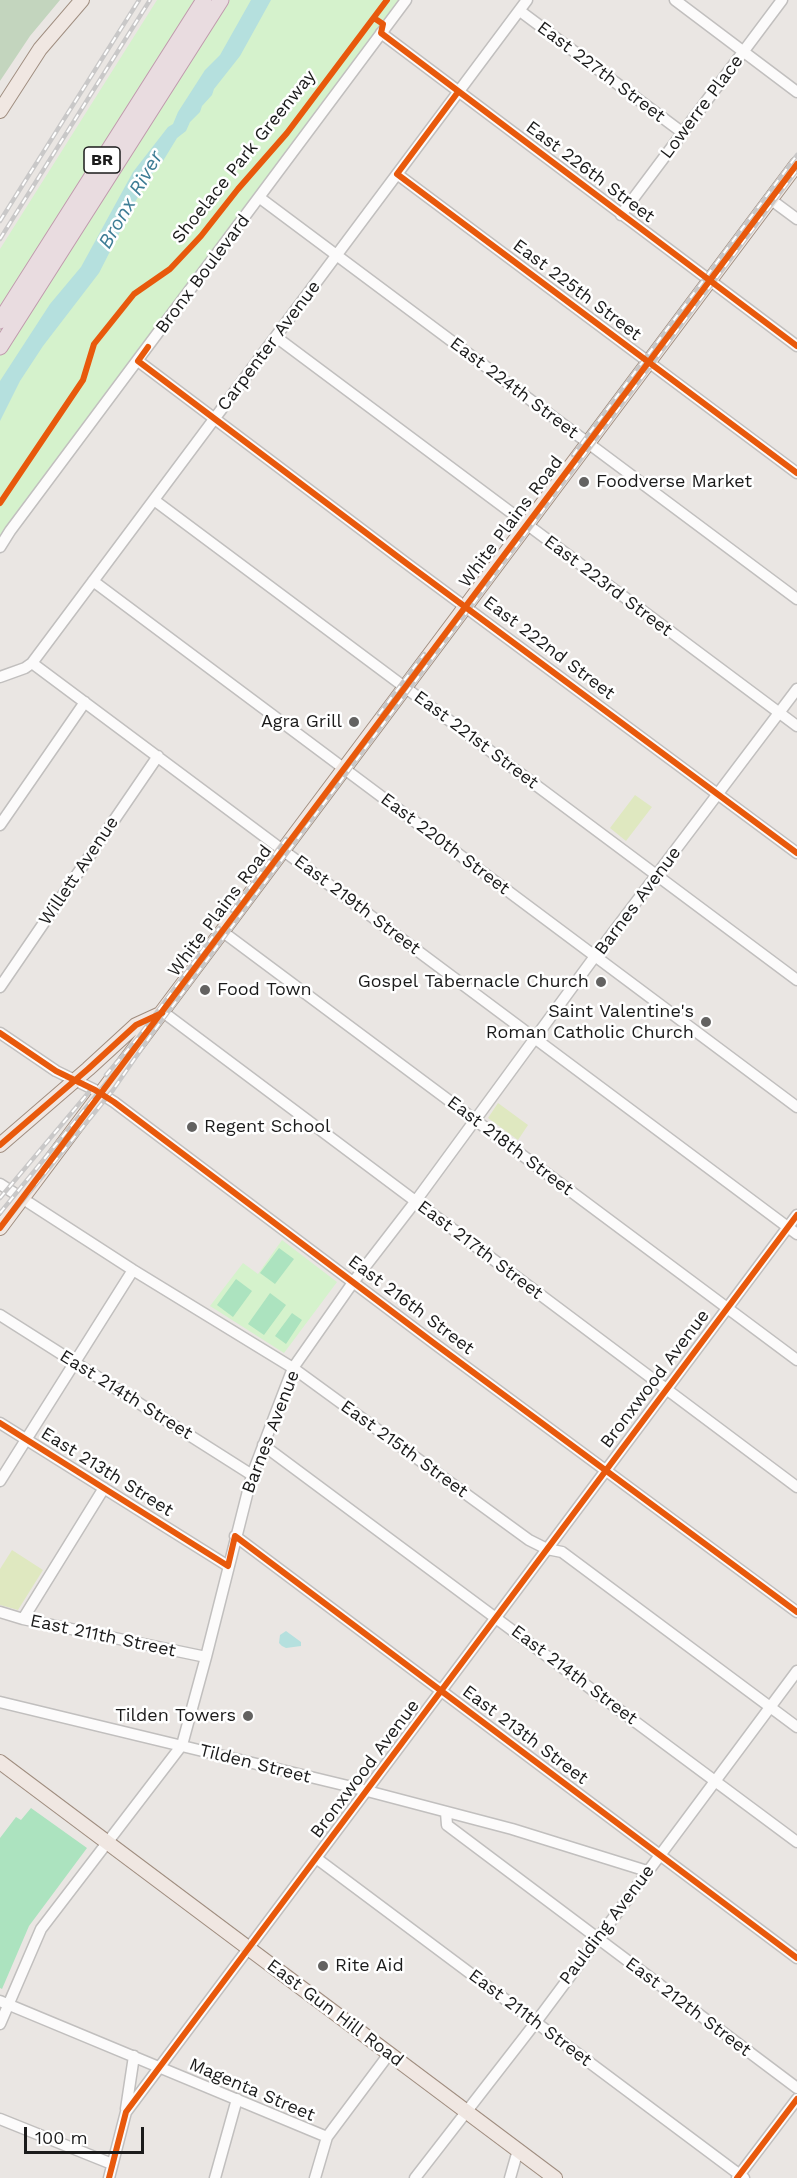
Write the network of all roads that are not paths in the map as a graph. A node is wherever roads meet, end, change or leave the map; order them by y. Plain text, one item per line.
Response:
1 (82, 0) edge
2 (204, 0) edge
3 (221, 0) edge
4 (406, 0) edge
5 (527, 0) edge
6 (675, 0) edge
7 (782, 0) edge
8 (520, 11) junction
9 (381, 33) junction
10 (744, 52) junction
11 (458, 92) junction
12 (797, 92) edge
13 (0, 111) edge
14 (683, 133) junction
15 (797, 164) edge
16 (398, 174) junction
17 (260, 198) junction
18 (770, 199) junction
19 (621, 215) junction
20 (797, 219) edge
21 (336, 255) junction
22 (709, 281) junction
23 (0, 321) edge
24 (276, 337) junction
25 (797, 346) edge
26 (0, 347) edge
27 (138, 361) junction
28 (648, 362) junction
29 (215, 418) junction
30 (588, 443) junction
31 (797, 473) edge
32 (154, 500) junction
33 (527, 525) junction
34 (0, 547) edge
35 (93, 581) junction
36 (797, 599) edge
37 (466, 606) junction
38 (32, 663) junction
39 (0, 677) edge
40 (406, 687) junction
41 (797, 689) edge
42 (85, 702) junction
43 (779, 713) junction
44 (797, 726) edge
45 (158, 756) junction
46 (345, 769) junction
47 (719, 794) junction
48 (0, 825) edge
49 (284, 850) junction
50 (797, 853) edge
51 (657, 876) junction
52 (223, 932) junction
53 (596, 956) junction
54 (797, 980) edge
55 (0, 987) edge
56 (163, 1012) junction
57 (0, 1033) edge
58 (146, 1035) junction
59 (535, 1038) junction
60 (88, 1069) junction
61 (74, 1080) junction
62 (102, 1094) junction
63 (797, 1107) edge
64 (475, 1119) junction
65 (0, 1145) edge
66 (0, 1184) edge
67 (23, 1198) junction
68 (415, 1202) junction
69 (797, 1215) edge
70 (0, 1228) edge
71 (792, 1230) edge
72 (133, 1270) junction
73 (354, 1281) junction
74 (727, 1308) junction
75 (0, 1315) edge
76 (797, 1360) edge
77 (75, 1362) junction
78 (293, 1368) junction
79 (666, 1390) junction
80 (0, 1423) edge
81 (27, 1440) junction
82 (263, 1445) junction
83 (606, 1470) junction
84 (252, 1475) junction
85 (0, 1481) edge
86 (797, 1487) edge
87 (104, 1488) junction
88 (235, 1536) junction
89 (547, 1549) junction
90 (228, 1566) junction
91 (0, 1612) edge
92 (797, 1612) edge
93 (496, 1617) junction
94 (23, 1619) junction
95 (206, 1657) junction
96 (797, 1671) edge
97 (441, 1691) junction
98 (0, 1701) edge
99 (770, 1707) junction
100 (797, 1727) edge
101 (182, 1745) junction
102 (0, 1762) edge
103 (715, 1780) junction
104 (367, 1791) junction
105 (446, 1812) junction
106 (797, 1842) edge
107 (107, 1843) junction
108 (660, 1855) junction
109 (316, 1858) junction
110 (647, 1871) junction
111 (597, 1940) junction
112 (249, 1949) junction
113 (797, 1958) edge
114 (4, 2002) edge
115 (536, 2022) junction
116 (0, 2024) edge
117 (388, 2054) junction
118 (134, 2056) junction
119 (159, 2067) junction
120 (797, 2088) edge
121 (237, 2099) junction
122 (797, 2099) edge
123 (466, 2111) junction
124 (126, 2112) junction
125 (0, 2119) edge
126 (327, 2137) junction
127 (518, 2150) junction
128 (112, 2164) junction
129 (740, 2177) edge
130 (109, 2178) edge
131 (215, 2178) edge
132 (315, 2178) edge
133 (415, 2178) edge
134 (510, 2178) edge
135 (555, 2178) edge

1 - 13 main road
2 - 23 highway, BR
3 - 26 highway, BR
4 - 9 street, Bronx Boulevard
5 - 8 street, Carpenter Avenue
6 - 10 street
7 - 10 street, Lowerre Place
8 - 11 street, Carpenter Avenue
8 - 14 street, East 227th Street
9 - 11 street, East 226th Street
9 - 17 street, Bronx Boulevard
10 - 12 street
10 - 14 street, Lowerre Place
11 - 16 street, Carpenter Avenue
11 - 19 street, East 226th Street
14 - 19 street, Lowerre Place
15 - 18 main road, White Plains Road
16 - 21 street, Carpenter Avenue
16 - 28 street, East 225th Street
17 - 21 street, East 224th Street
17 - 27 street, Bronx Boulevard
18 - 20 street
18 - 22 main road, White Plains Road
19 - 22 street, East 226th Street
21 - 24 street, Carpenter Avenue
21 - 30 street, East 224th Street
22 - 25 street, East 226th Street
22 - 28 main road, White Plains Road
24 - 29 street, Carpenter Avenue
24 - 33 street, East 223rd Street
27 - 29 street, East 222nd Street
27 - 34 street, Bronx Boulevard
28 - 30 main road, White Plains Road
28 - 31 street, East 225th Street
29 - 32 street, Carpenter Avenue
29 - 37 street, East 222nd Street
30 - 33 main road, White Plains Road
30 - 36 street, East 224th Street
32 - 35 street, Carpenter Avenue
32 - 40 street, East 221st Street
33 - 37 main road, White Plains Road
33 - 43 street, East 223rd Street
35 - 38 street, Carpenter Avenue
35 - 46 street, East 220th Street
37 - 40 main road, White Plains Road
37 - 47 street, East 222nd Street
38 - 39 street, Carpenter Avenue
38 - 42 street, East 219th Street
40 - 46 main road, White Plains Road
40 - 51 street, East 221st Street
41 - 43 street, Barnes Avenue
42 - 45 street, East 219th Street
42 - 48 street
43 - 44 street, East 223rd Street
43 - 47 street, Barnes Avenue
45 - 49 street, East 219th Street
45 - 55 street, Willett Avenue
46 - 49 main road, White Plains Road
46 - 53 street, East 220th Street
47 - 50 street, East 222nd Street
47 - 51 street, Barnes Avenue
49 - 52 main road, White Plains Road
49 - 59 street, East 219th Street
51 - 53 street, Barnes Avenue
51 - 54 street, East 221st Street
52 - 56 main road, White Plains Road
52 - 64 street, East 218th Street
53 - 59 street, Barnes Avenue
53 - 63 street, East 220th Street
56 - 58 main road, White Plains Road
56 - 60 main road, White Plains Road
56 - 68 street, East 217th Street
57 - 61 street, East 216th Street
58 - 60 main road, White Plains Road
58 - 62 main road, White Plains Road
59 - 64 street, Barnes Avenue
59 - 71 street, East 219th Street
60 - 61 main road, White Plains Road
61 - 62 street, East 216th Street
61 - 65 main road, White Plains Road
62 - 67 main road, White Plains Road
62 - 73 street, East 216th Street
64 - 68 street, Barnes Avenue
64 - 74 street, East 218th Street
66 - 67 street, East 215th Street
67 - 70 main road, White Plains Road
67 - 72 street, East 215th Street
68 - 73 street, Barnes Avenue
68 - 79 street, East 217th Street
69 - 71 street, Bronxwood Avenue
71 - 74 street, Bronxwood Avenue
72 - 77 street
72 - 78 street, East 215th Street
73 - 78 street, Barnes Avenue
73 - 83 street, East 216th Street
74 - 76 street, East 218th Street
74 - 79 street, Bronxwood Avenue
75 - 77 street, East 214th Street
77 - 81 street
77 - 84 street, East 214th Street
78 - 82 street, Barnes Avenue
78 - 89 street, East 215th Street
79 - 83 street, Bronxwood Avenue
79 - 86 street, East 217th Street
80 - 81 street, East 213th Street
81 - 85 street
81 - 87 street, East 213th Street
82 - 84 street, Barnes Avenue
82 - 93 street, East 214th Street
83 - 89 street, Bronxwood Avenue
83 - 92 street, East 216th Street
84 - 88 street, Barnes Avenue
87 - 90 street, East 213th Street
87 - 94 street
88 - 90 street, Barnes Avenue
88 - 97 street, East 213th Street
89 - 93 street, Bronxwood Avenue
89 - 99 street, East 215th Street
90 - 95 street, Barnes Avenue
91 - 94 street, East 211th Street
93 - 97 street, Bronxwood Avenue
93 - 103 street, East 214th Street
94 - 95 street, East 211th Street
95 - 101 street, Barnes Avenue
96 - 99 street, Paulding Avenue
97 - 104 street, Bronxwood Avenue
97 - 108 street, East 213th Street
98 - 101 street, Tilden Street
99 - 100 street, East 215th Street
99 - 103 street, Paulding Avenue
101 - 104 street, Tilden Street
101 - 107 street, Barnes Avenue
102 - 107 main road, East Gun Hill Road
103 - 106 street, East 214th Street
103 - 108 street, Paulding Avenue
104 - 105 street, Tilden Street
104 - 109 street, Bronxwood Avenue
105 - 110 street, Tilden Street
105 - 111 street, East 212th Street
107 - 112 main road, East Gun Hill Road
107 - 114 street, Barnes Avenue
108 - 110 street, Paulding Avenue
108 - 113 street, East 213th Street
109 - 112 street, Bronxwood Avenue
109 - 115 street, East 211th Street
110 - 111 street, Paulding Avenue
111 - 115 street, Paulding Avenue
111 - 120 street, East 212th Street
112 - 117 main road, East Gun Hill Road
112 - 119 street, Bronxwood Avenue
114 - 116 street, Barnes Avenue
114 - 118 street, Magenta Street
115 - 123 street, Paulding Avenue
115 - 129 street, East 211th Street
117 - 123 main road, East Gun Hill Road
117 - 126 street
118 - 119 street, Magenta Street
118 - 124 street, Bronxwood Avenue
119 - 121 street, Magenta Street
119 - 124 street, Bronxwood Avenue
121 - 126 street, Magenta Street
121 - 131 street
122 - 129 street
123 - 127 main road, East Gun Hill Road
123 - 133 street, Paulding Avenue
124 - 128 street, Bronxwood Avenue
125 - 128 street
126 - 132 street
127 - 134 street
127 - 135 main road, East Gun Hill Road
128 - 130 street, Bronxwood Avenue

